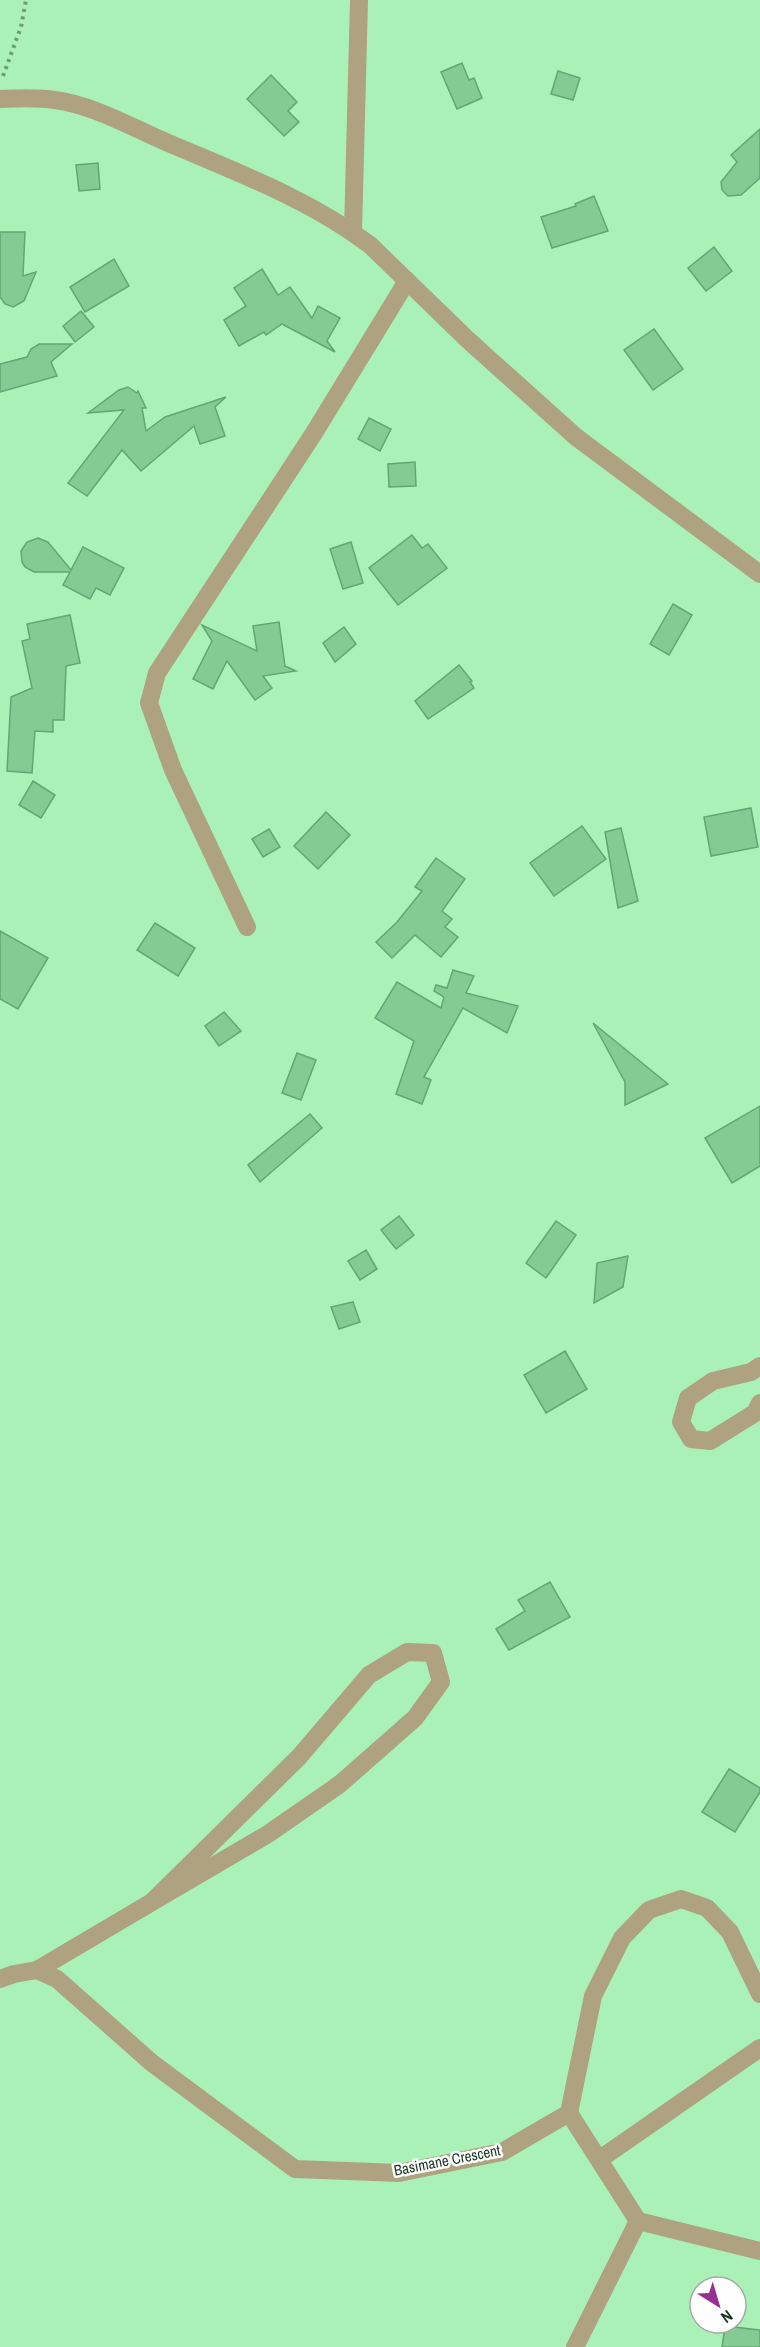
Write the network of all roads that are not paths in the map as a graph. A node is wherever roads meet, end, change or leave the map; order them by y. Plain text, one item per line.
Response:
1 (359, 0) edge
2 (0, 99) edge
3 (353, 232) junction
4 (407, 281) junction
5 (760, 574) edge
6 (247, 927) dead end
7 (760, 1366) edge
8 (760, 1403) edge
9 (152, 1902) junction
10 (37, 1970) junction
11 (0, 1979) edge
12 (760, 1994) edge
13 (760, 2049) edge
14 (569, 2113) junction
15 (600, 2159) junction
16 (638, 2221) junction
17 (760, 2251) edge
18 (575, 2347) edge

1 - 3 street
2 - 3 street
3 - 4 street
4 - 5 street
4 - 6 street
7 - 8 street
9 - 9 street
9 - 10 street
10 - 11 street
10 - 14 street, Basimane Crescent
12 - 14 street
13 - 15 street
14 - 15 street
15 - 16 street
16 - 17 street
16 - 18 street

